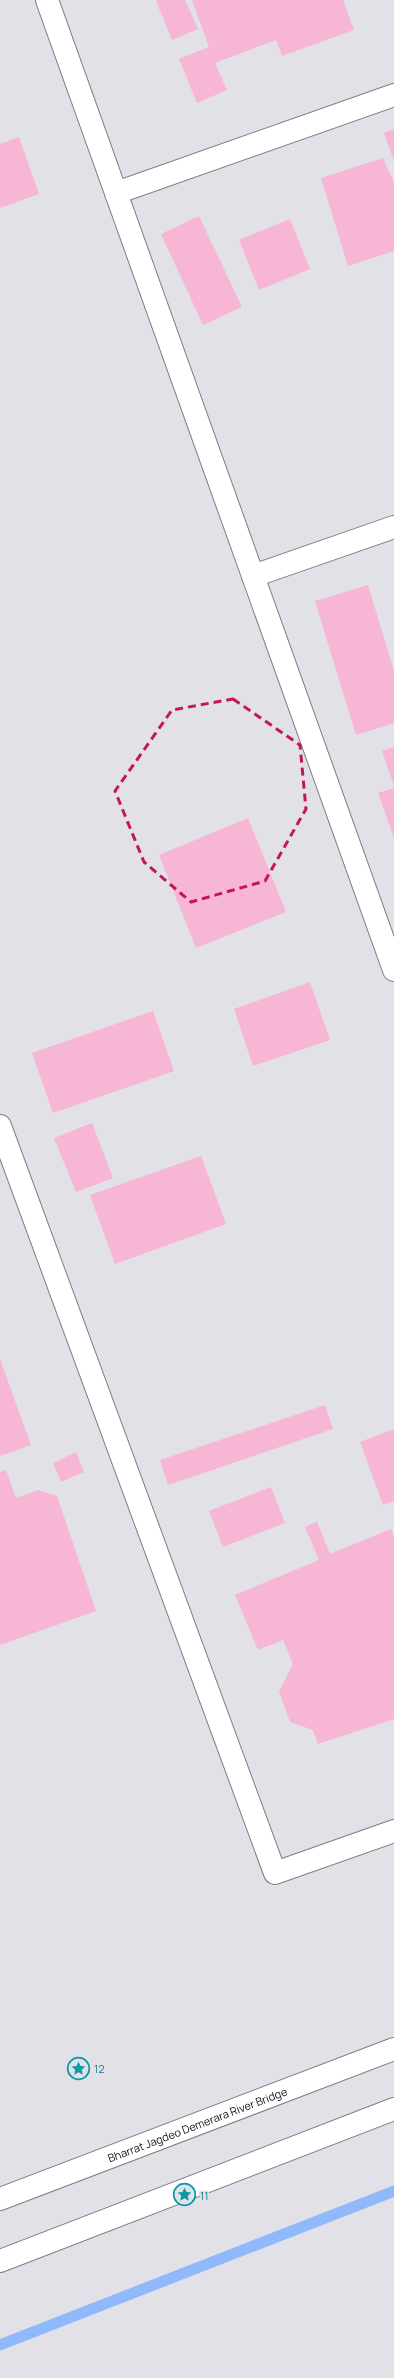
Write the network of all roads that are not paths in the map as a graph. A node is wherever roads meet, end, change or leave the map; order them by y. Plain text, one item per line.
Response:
1 (47, 0) edge
2 (394, 95) edge
3 (116, 193) junction
4 (394, 527) edge
5 (253, 576) junction
6 (393, 963) edge
7 (0, 1126) edge
8 (394, 1831) edge
9 (394, 2049) edge
10 (394, 2109) edge
11 (0, 2199) edge
12 (0, 2261) edge

1 - 3 street
2 - 3 street
3 - 5 street
4 - 5 street
5 - 6 street
7 - 8 street
9 - 11 street, Bharrat Jagdeo Demerara River Bridge
10 - 12 street

